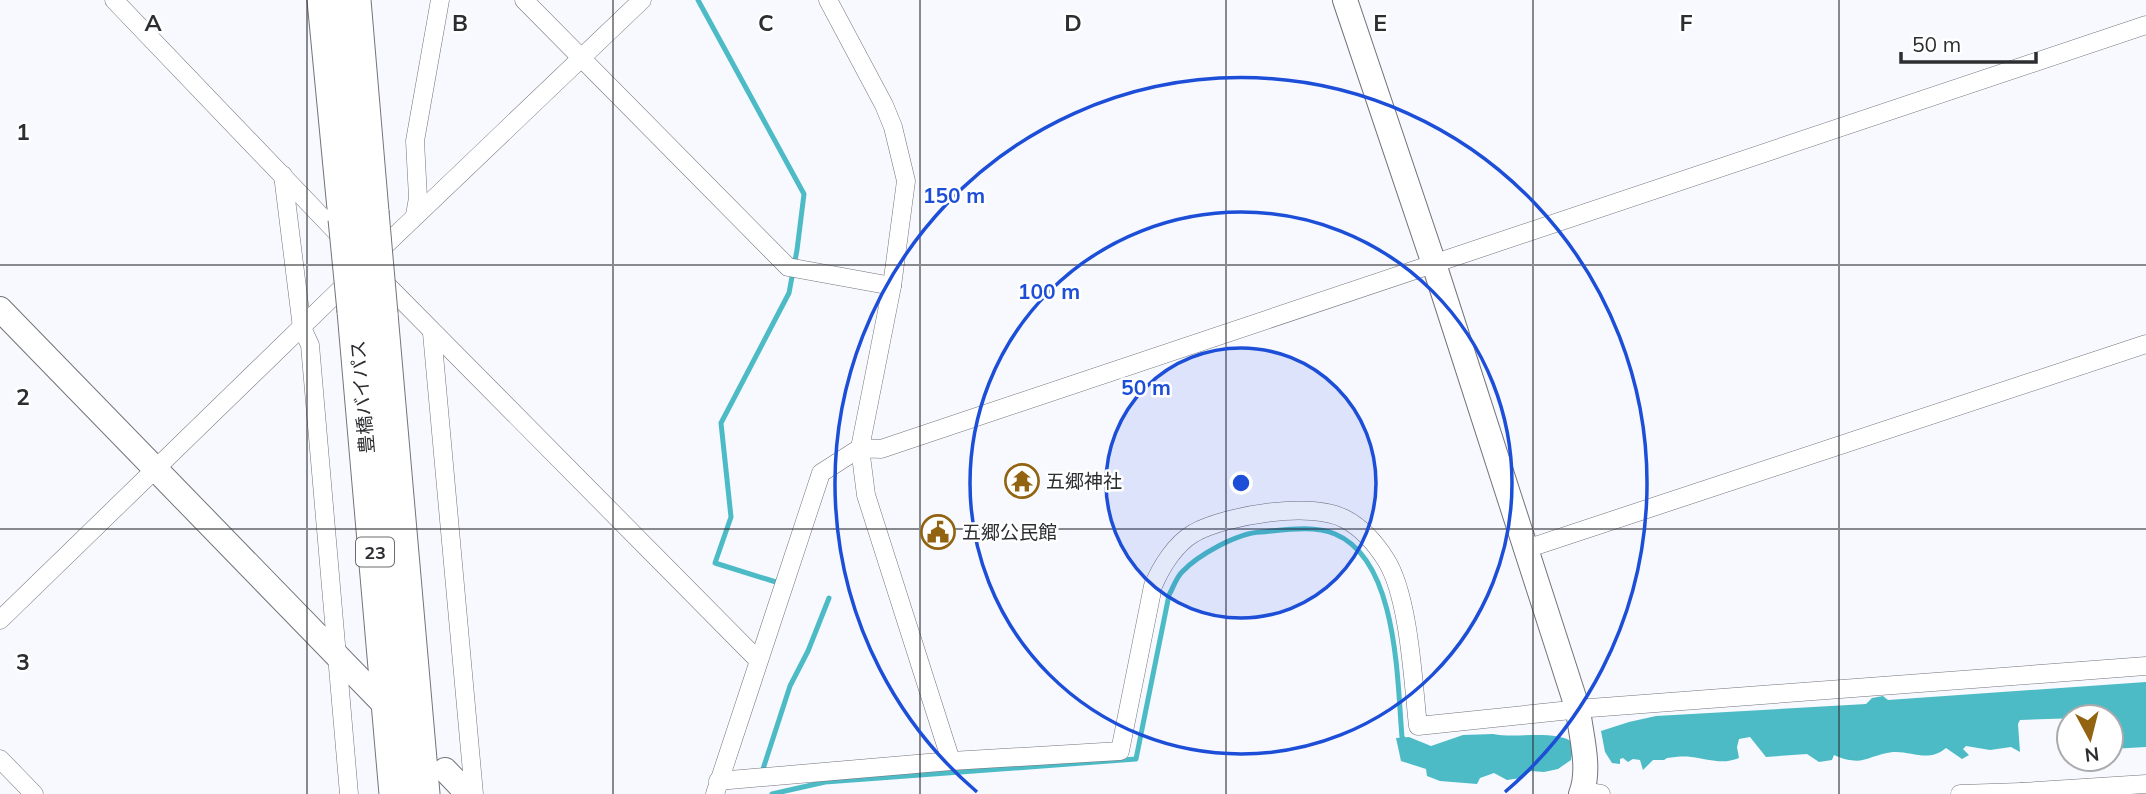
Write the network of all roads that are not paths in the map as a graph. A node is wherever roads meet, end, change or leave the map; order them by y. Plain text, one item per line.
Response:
1 (114, 0) edge
2 (126, 0) edge
3 (324, 0) edge
4 (354, 0) edge
5 (440, 0) edge
6 (524, 0) edge
7 (642, 0) edge
8 (828, 0) edge
9 (1345, 0) edge
10 (132, 19) junction
11 (2146, 25) edge
12 (581, 60) junction
13 (283, 175) junction
14 (358, 215) junction
15 (415, 215) junction
16 (366, 264) junction
17 (1434, 264) junction
18 (892, 286) junction
19 (0, 309) edge
20 (368, 312) junction
21 (302, 328) junction
22 (432, 332) junction
23 (2146, 344) edge
24 (860, 448) junction
25 (155, 468) junction
26 (1526, 549) junction
27 (0, 620) edge
28 (338, 657) junction
29 (758, 660) junction
30 (2146, 666) edge
31 (382, 702) dead end
32 (1578, 709) junction
33 (0, 759) edge
34 (951, 761) junction
35 (434, 782) edge
36 (2146, 784) edge
37 (716, 787) edge
38 (1588, 793) edge
39 (2022, 793) edge
40 (34, 794) edge
41 (349, 794) edge
42 (396, 794) edge
43 (468, 794) edge
44 (474, 794) edge
45 (1960, 794) edge

1 - 10 street
2 - 10 street
3 - 14 highway, 豊橋バイパス / 23
4 - 14 highway, 豊橋バイパス / 23
5 - 15 street
6 - 12 street
7 - 12 street
8 - 18 street
9 - 17 street
10 - 13 street
11 - 17 street
12 - 15 street
12 - 18 street
13 - 16 street
13 - 21 street
14 - 20 highway, 豊橋バイパス / 23, bridge
15 - 16 street
16 - 21 street
16 - 22 street
17 - 24 street
17 - 26 street
18 - 24 street
19 - 25 street
20 - 35 highway, 豊橋バイパス / 23
20 - 42 highway, 豊橋バイパス / 23
21 - 25 street
21 - 28 street
22 - 29 street
22 - 44 street
23 - 26 street
24 - 29 street
24 - 34 street
25 - 27 street
25 - 28 street
26 - 32 street
28 - 31 street
28 - 41 street
29 - 37 street
30 - 32 street
32 - 34 street
32 - 38 street
33 - 40 street
34 - 37 street
35 - 43 street
36 - 39 street
39 - 45 street

